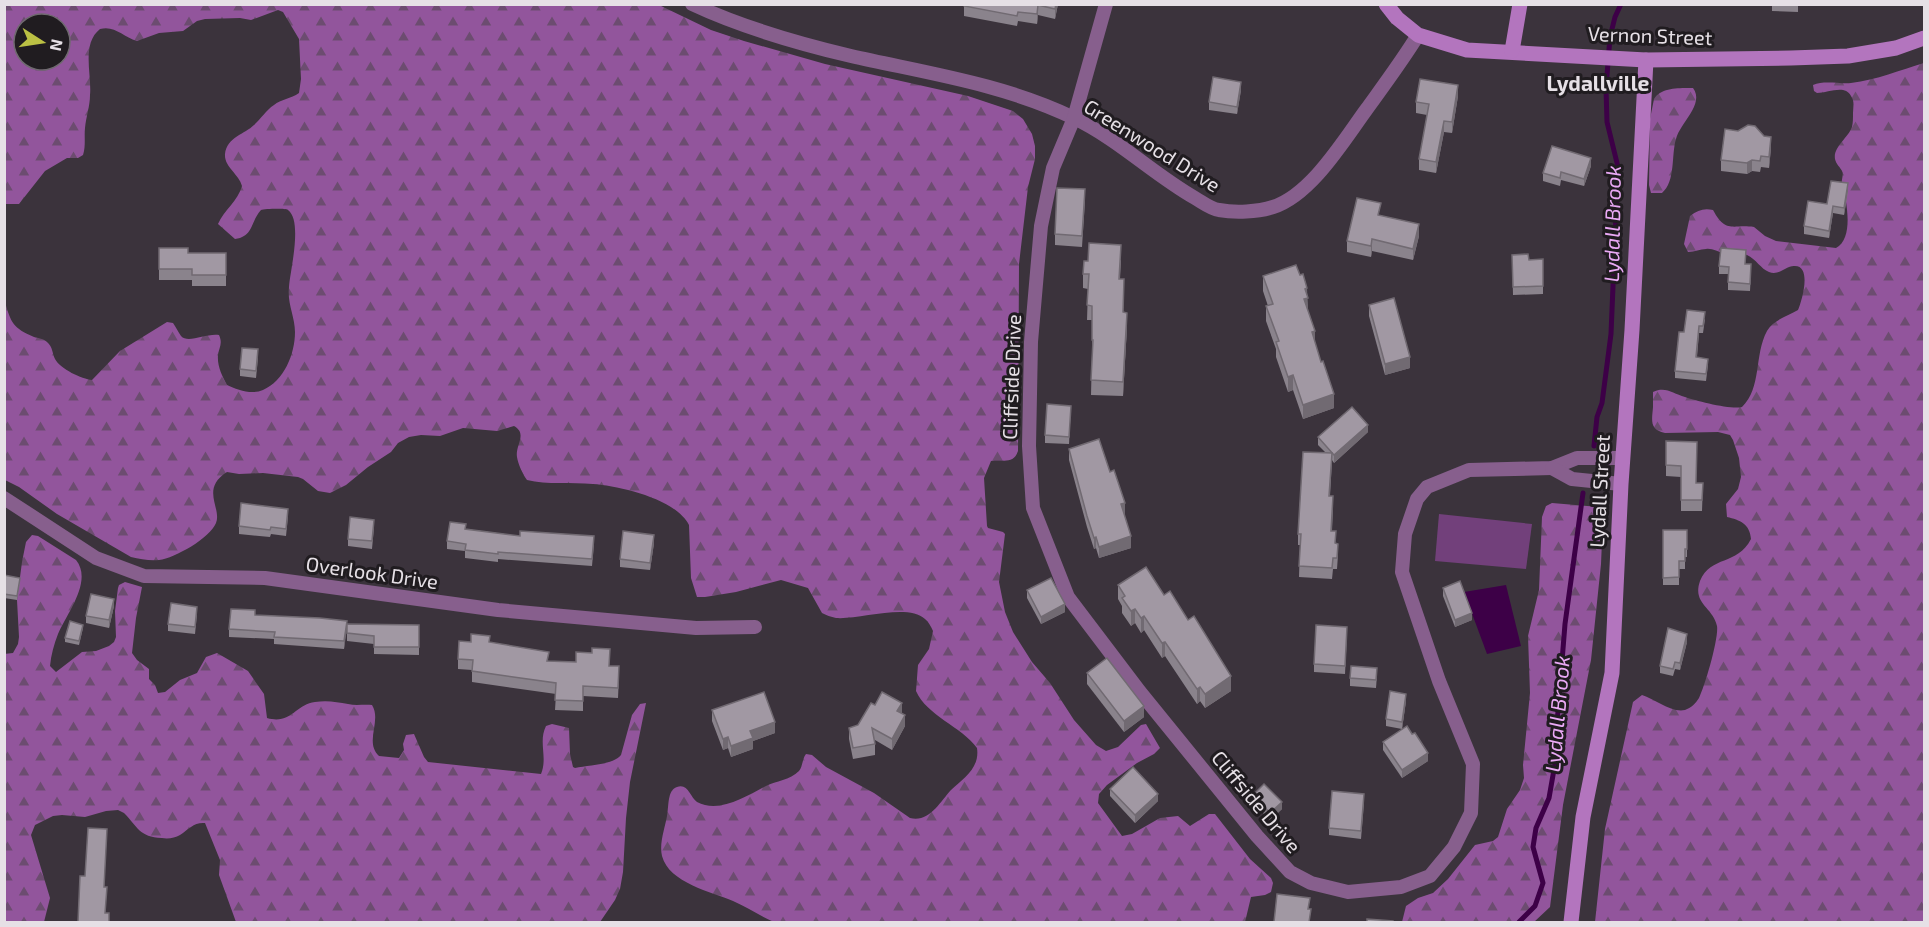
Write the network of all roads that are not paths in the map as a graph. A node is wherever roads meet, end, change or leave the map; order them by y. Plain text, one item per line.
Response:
1 (692, 4) edge
2 (1106, 4) edge
3 (1386, 4) edge
4 (1520, 4) edge
5 (1418, 35) junction
6 (1924, 38) edge
7 (1512, 51) junction
8 (1646, 60) junction
9 (1074, 118) junction
10 (1623, 458) junction
11 (1552, 468) junction
12 (1621, 484) junction
13 (4, 498) edge
14 (755, 627) dead end
15 (1571, 922) edge

1 - 9 street, Greenwood Drive
2 - 9 street, Cliffside Drive
3 - 5 street, Vernon Street
4 - 7 street
5 - 7 street, Vernon Street
5 - 9 street, Greenwood Drive
6 - 8 street, Vernon Street
7 - 8 street, Vernon Street
8 - 10 street, Lydall Street
9 - 11 street, Cliffside Drive
10 - 11 street, Cliffside Drive
10 - 12 street, Lydall Street
11 - 12 street
12 - 15 street, Lydall Street
13 - 14 street, Overlook Drive

